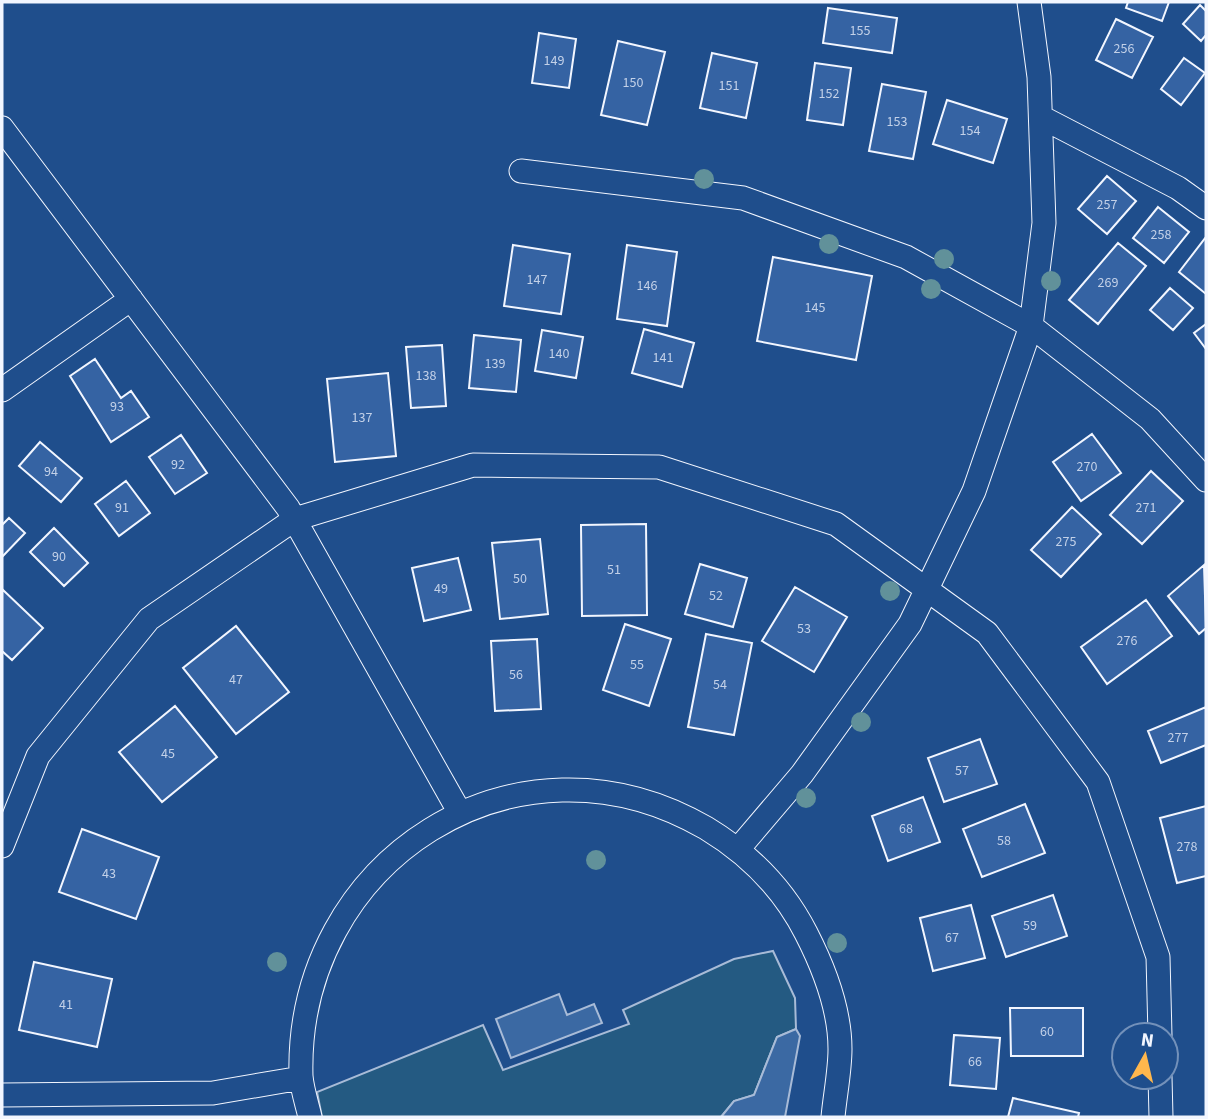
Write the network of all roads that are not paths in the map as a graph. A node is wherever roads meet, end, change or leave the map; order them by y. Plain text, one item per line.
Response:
1 (1029, 2) edge
2 (1041, 117) junction
3 (2, 128) edge
4 (521, 171) dead end
5 (1206, 208) edge
6 (131, 299) junction
7 (1031, 326) junction
8 (2, 390) edge
9 (1206, 480) edge
10 (295, 519) junction
11 (927, 589) junction
12 (460, 813) junction
13 (2, 846) edge
14 (739, 848) junction
15 (1160, 1021) edge
16 (301, 1078) junction
17 (1160, 1091) edge
18 (2, 1094) edge
19 (310, 1117) edge
20 (833, 1117) edge
21 (1161, 1117) edge

1 - 2 street
2 - 5 street
2 - 7 street
3 - 6 street
4 - 7 street
6 - 8 street
6 - 10 street
7 - 9 street
7 - 11 street
10 - 11 street
10 - 12 street
10 - 13 street
11 - 14 street
11 - 15 street
12 - 14 street
12 - 16 street
14 - 20 street
16 - 18 street
16 - 19 street
17 - 21 street

